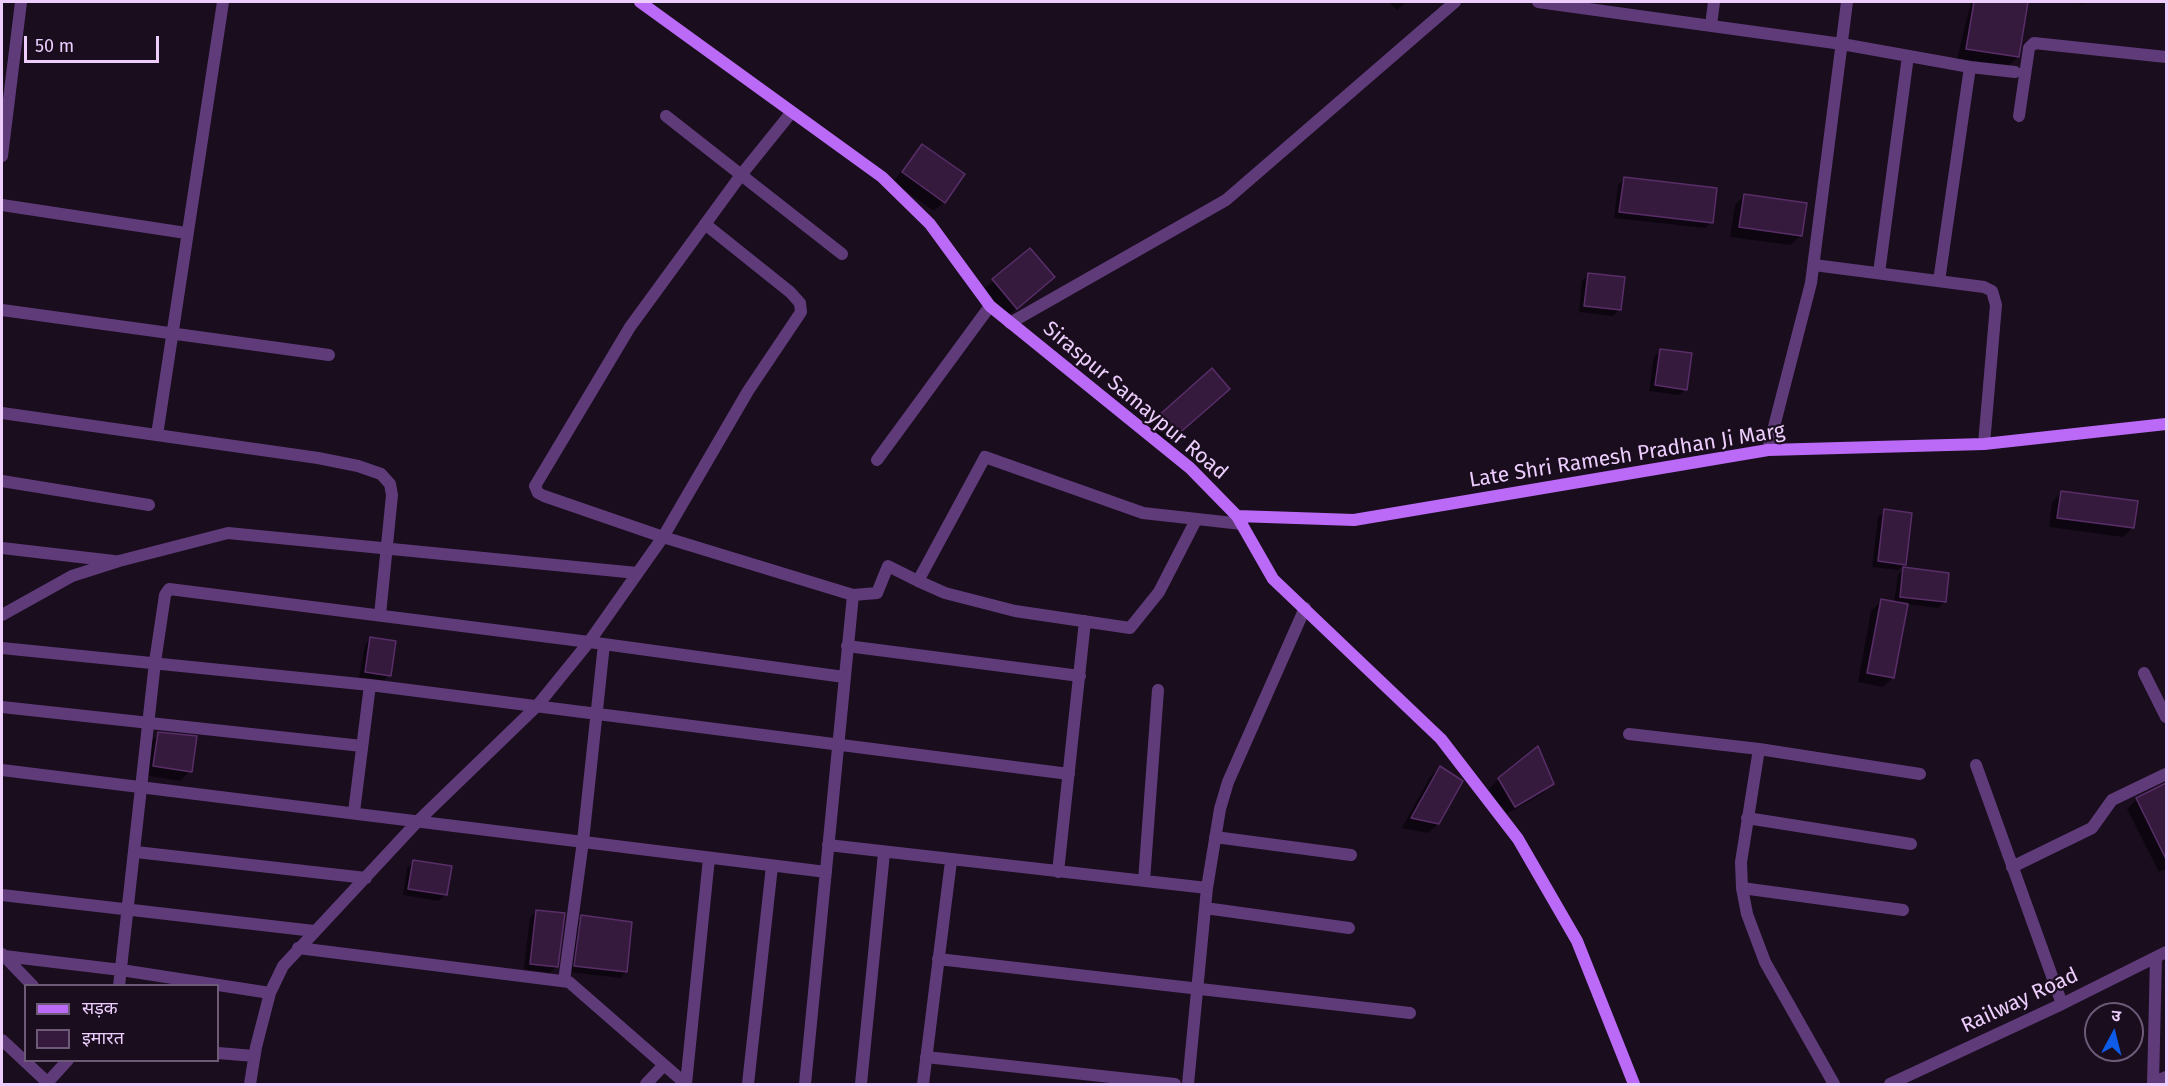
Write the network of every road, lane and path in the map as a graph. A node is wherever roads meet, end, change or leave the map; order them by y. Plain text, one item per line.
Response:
1 (21, 2) edge
2 (223, 2) edge
3 (640, 2) edge
4 (1455, 2) edge
5 (1538, 2) edge
6 (1714, 2) edge
7 (1847, 2) edge
8 (1711, 25) junction
9 (1842, 44) junction
10 (1908, 56) junction
11 (2166, 57) edge
12 (1970, 67) junction
13 (2015, 72) dead end
14 (791, 113) junction
15 (666, 116) dead end
16 (2019, 116) dead end
17 (2, 156) edge
18 (741, 175) junction
19 (2, 205) edge
20 (705, 224) junction
21 (186, 233) junction
22 (842, 254) dead end
23 (1814, 265) junction
24 (1879, 273) junction
25 (1939, 281) junction
26 (990, 306) junction
27 (2, 310) edge
28 (1010, 322) junction
29 (171, 332) junction
30 (329, 355) dead end
31 (2, 413) edge
32 (2166, 424) edge
33 (157, 435) junction
34 (1984, 444) junction
35 (1768, 450) junction
36 (877, 460) dead end
37 (2, 481) edge
38 (149, 505) dead end
39 (1196, 520) junction
40 (1239, 520) junction
41 (663, 537) junction
42 (2, 548) edge
43 (387, 548) junction
44 (118, 561) junction
45 (637, 573) junction
46 (918, 581) junction
47 (853, 595) junction
48 (1305, 608) junction
49 (2, 615) edge
50 (380, 615) junction
51 (1085, 621) junction
52 (589, 642) junction
53 (604, 644) junction
54 (847, 646) junction
55 (2, 648) edge
56 (155, 662) junction
57 (2144, 673) dead end
58 (1080, 676) junction
59 (844, 677) junction
60 (370, 685) junction
61 (1158, 690) dead end
62 (537, 706) junction
63 (2, 707) edge
64 (596, 714) junction
65 (2166, 717) edge
66 (148, 722) junction
67 (1629, 734) dead end
68 (362, 746) junction
69 (838, 746) junction
70 (1759, 749) junction
71 (1976, 765) dead end
72 (2, 770) edge
73 (1069, 774) junction
74 (1920, 774) dead end
75 (2166, 774) edge
76 (143, 788) junction
77 (354, 812) junction
78 (1746, 818) junction
79 (418, 821) junction
80 (1215, 837) junction
81 (583, 841) junction
82 (1911, 844) dead end
83 (828, 845) junction
84 (136, 852) junction
85 (884, 853) junction
86 (1351, 855) dead end
87 (710, 858) junction
88 (951, 861) junction
89 (772, 866) junction
90 (2012, 867) junction
91 (826, 872) junction
92 (1058, 872) junction
93 (366, 878) junction
94 (1144, 881) junction
95 (1207, 888) junction
96 (1742, 888) junction
97 (2, 895) edge
98 (1205, 908) junction
99 (128, 909) junction
100 (1903, 910) dead end
101 (1349, 927) dead end
102 (314, 931) junction
103 (298, 948) junction
104 (2161, 954) edge
105 (3, 955) edge
106 (938, 959) junction
107 (121, 970) junction
108 (564, 981) junction
109 (31, 984) edge
110 (119, 984) edge
111 (212, 984) edge
112 (219, 985) edge
113 (1198, 987) junction
114 (270, 993) junction
115 (2062, 1004) junction
116 (1410, 1013) dead end
117 (2, 1040) edge
118 (219, 1053) edge
119 (254, 1056) junction
120 (926, 1057) junction
121 (24, 1062) edge
122 (24, 1062) edge
123 (66, 1062) edge
124 (664, 1065) junction
125 (2166, 1077) edge
126 (47, 1084) edge
127 (250, 1084) edge
128 (646, 1084) edge
129 (686, 1084) edge
130 (748, 1084) edge
131 (805, 1084) edge
132 (861, 1084) edge
133 (923, 1084) edge
134 (1175, 1084) edge
135 (1188, 1084) edge
136 (1634, 1084) edge
137 (1834, 1084) edge
138 (1892, 1084) edge
139 (2153, 1084) edge

1 - 17 street
2 - 21 street
3 - 14 street, Siraspur Samaypur Road
4 - 28 street
5 - 8 street
6 - 8 street
7 - 9 street
8 - 9 street
9 - 10 street
9 - 23 street
10 - 12 street
10 - 24 street
11 - 16 street
12 - 13 street
12 - 25 street
14 - 18 street
14 - 26 street, Siraspur Samaypur Road
15 - 18 street
18 - 20 street
18 - 22 street
19 - 21 street
20 - 41 street
20 - 41 street
21 - 29 street
23 - 24 street
23 - 35 street
24 - 25 street
25 - 34 street
26 - 28 street, Siraspur Samaypur Road
26 - 36 street
27 - 29 street
28 - 40 street, Siraspur Samaypur Road
29 - 30 street
29 - 33 street
31 - 33 street
32 - 34 street, Late Shri Ramesh Pradhan Ji Marg
33 - 43 street
34 - 35 street, Late Shri Ramesh Pradhan Ji Marg
35 - 40 street, Late Shri Ramesh Pradhan Ji Marg
37 - 38 street
39 - 40 street
39 - 46 street
39 - 51 street
40 - 48 street, Siraspur Samaypur Road
41 - 45 street
41 - 47 street
42 - 44 street
43 - 44 street
43 - 45 street
43 - 50 street
44 - 49 street
45 - 52 street
46 - 47 street
46 - 51 street
47 - 54 street
48 - 80 street
48 - 136 street, Siraspur Samaypur Road
50 - 52 street
50 - 56 street
51 - 58 street
52 - 53 street
52 - 62 street
53 - 59 street
53 - 64 street
54 - 58 street
54 - 59 street
55 - 56 street
56 - 60 street
56 - 66 street
57 - 65 street
58 - 73 street
59 - 69 street
60 - 62 street
60 - 68 street
61 - 94 street
62 - 64 street
62 - 79 street
63 - 66 street
64 - 69 street
64 - 81 street
66 - 68 street
66 - 76 street
67 - 70 street
68 - 77 street
69 - 73 street
69 - 83 street
70 - 74 street
70 - 78 street
71 - 90 street
72 - 76 street
73 - 92 street
75 - 90 street
76 - 77 street
76 - 84 street
77 - 79 street
78 - 82 street
78 - 96 street
79 - 81 street
79 - 93 street
80 - 86 street
80 - 95 street
81 - 87 street
81 - 108 street
83 - 85 street
83 - 91 street
84 - 93 street
84 - 99 street
85 - 88 street
85 - 132 street
87 - 89 street
87 - 129 street
88 - 92 street
88 - 106 street
89 - 91 street
89 - 130 street
90 - 115 street
91 - 131 street
92 - 94 street
93 - 102 street
94 - 95 street
95 - 98 street
96 - 100 street
96 - 137 street
97 - 99 street
98 - 101 street
98 - 113 street
99 - 102 street
99 - 107 street
102 - 103 street
103 - 108 street
103 - 114 street
104 - 115 street, Railway Road
104 - 139 street
105 - 107 street
105 - 109 street
106 - 113 street
106 - 120 street
107 - 110 street
107 - 111 street
108 - 124 street
112 - 114 street
113 - 116 street
113 - 135 street
114 - 119 street
115 - 138 street, Railway Road
117 - 122 street
118 - 119 street
119 - 127 street
120 - 133 street
120 - 134 street
121 - 126 street
123 - 126 street
124 - 128 street
124 - 129 street
125 - 139 street

